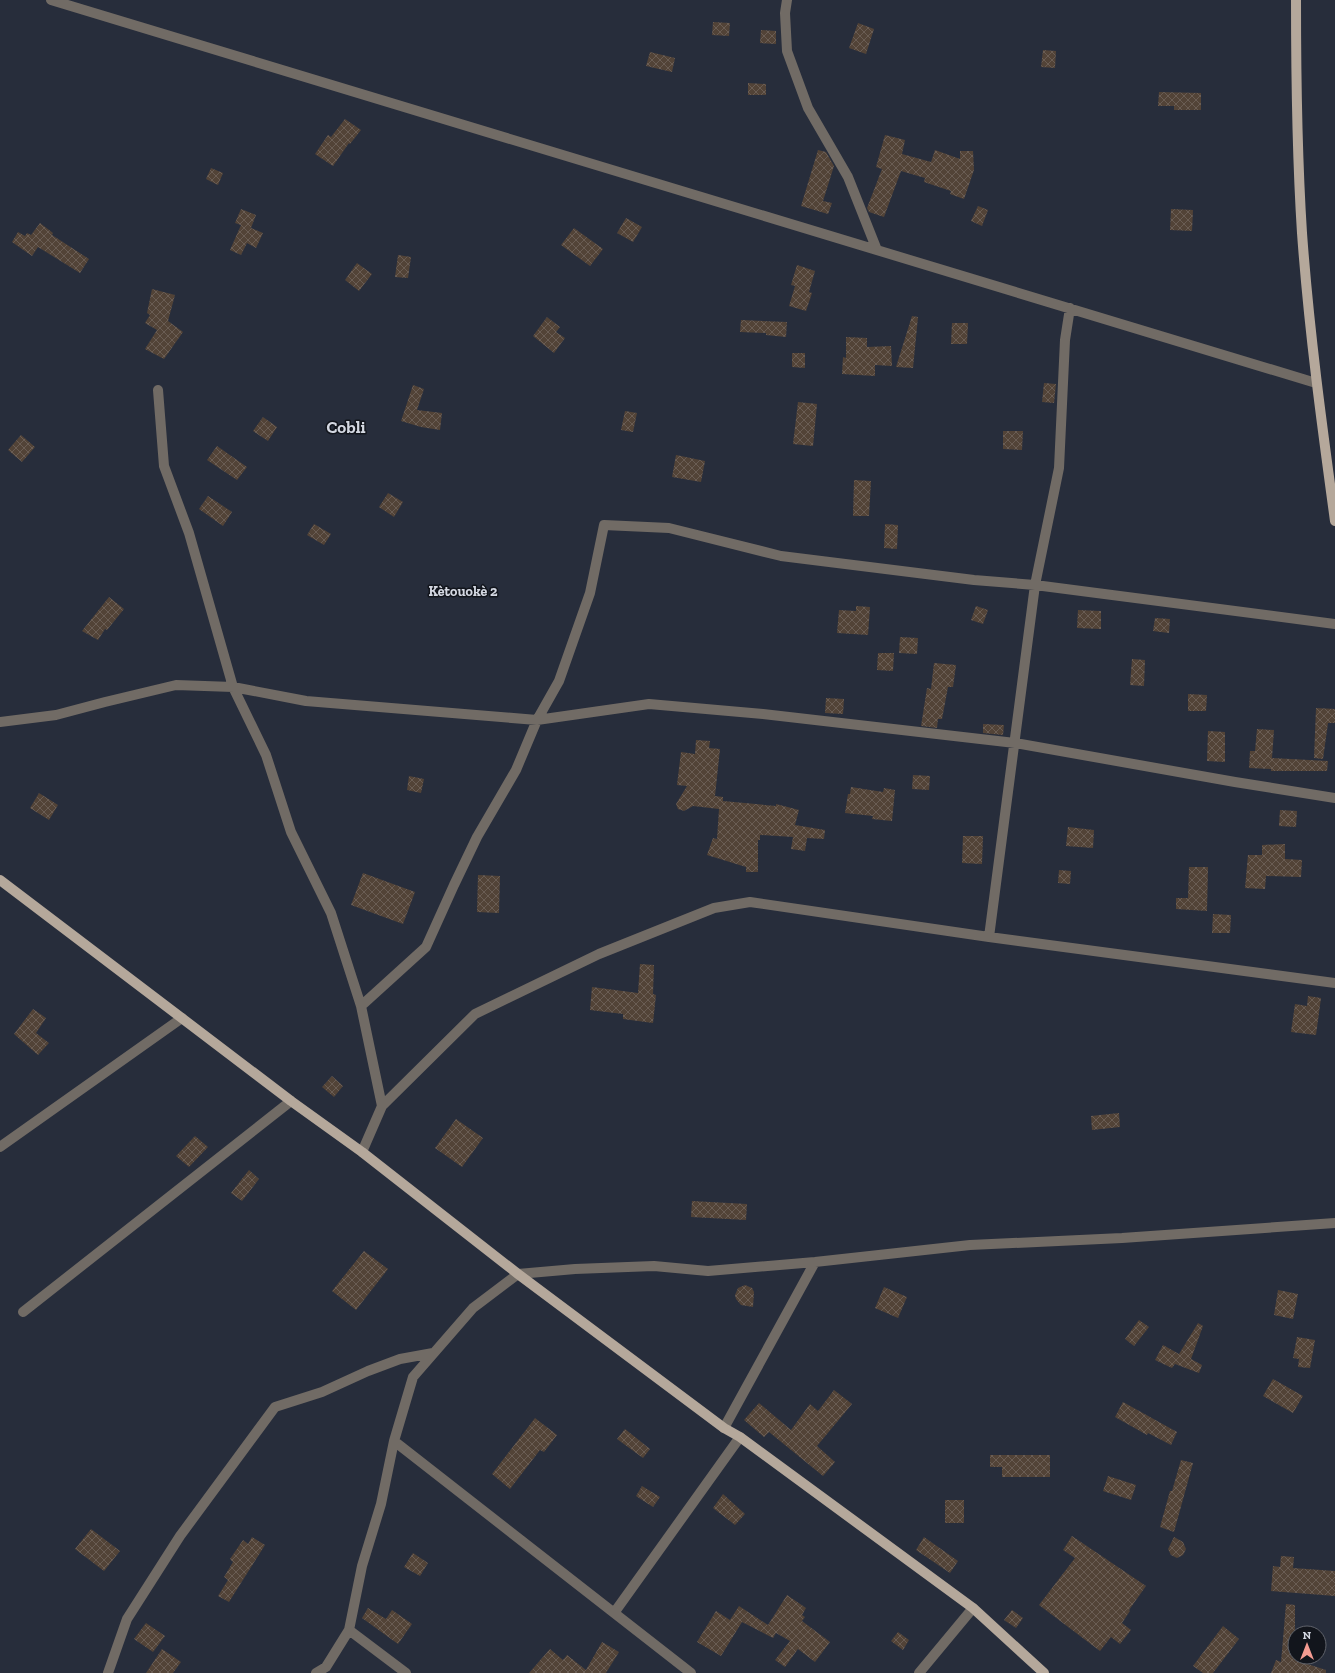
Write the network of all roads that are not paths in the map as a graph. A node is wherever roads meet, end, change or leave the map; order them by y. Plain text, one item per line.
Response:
1 (51, 0) edge
2 (787, 0) edge
3 (1296, 0) edge
4 (878, 250) junction
5 (1070, 308) junction
6 (1316, 383) junction
7 (158, 390) dead end
8 (1335, 522) edge
9 (1035, 585) junction
10 (1335, 624) edge
11 (233, 687) junction
12 (537, 720) junction
13 (0, 722) edge
14 (1015, 743) junction
15 (1335, 798) edge
16 (0, 880) edge
17 (989, 937) junction
18 (1335, 983) edge
19 (361, 1006) junction
20 (182, 1018) junction
21 (291, 1101) junction
22 (382, 1106) junction
23 (0, 1147) edge
24 (362, 1152) junction
25 (1335, 1223) edge
26 (816, 1262) junction
27 (518, 1274) junction
28 (23, 1312) dead end
29 (433, 1354) junction
30 (724, 1428) junction
31 (740, 1437) junction
32 (394, 1441) junction
33 (973, 1608) junction
34 (614, 1613) junction
35 (349, 1630) junction
36 (108, 1673) edge
37 (316, 1673) edge
38 (406, 1673) edge
39 (691, 1673) edge
40 (919, 1673) edge
41 (1044, 1673) edge

1 - 4 street
2 - 4 street
3 - 6 main road
4 - 5 street
5 - 6 street
5 - 9 street
6 - 8 main road
7 - 11 street
9 - 10 street
9 - 12 street
9 - 14 street
11 - 12 street
11 - 13 street
11 - 19 street
12 - 14 street
12 - 19 street
14 - 15 street
14 - 17 street
16 - 20 main road
17 - 18 street
17 - 22 street
19 - 22 street
20 - 21 main road
20 - 23 street
21 - 24 main road
21 - 28 street
22 - 24 street
24 - 27 main road
25 - 26 street
26 - 27 street
26 - 30 street
27 - 29 street
27 - 30 main road
29 - 32 street
29 - 36 street
30 - 31 main road
31 - 33 main road
31 - 34 street
32 - 34 street
32 - 35 street
33 - 40 street
33 - 41 main road
34 - 39 street
35 - 37 street
35 - 38 street

